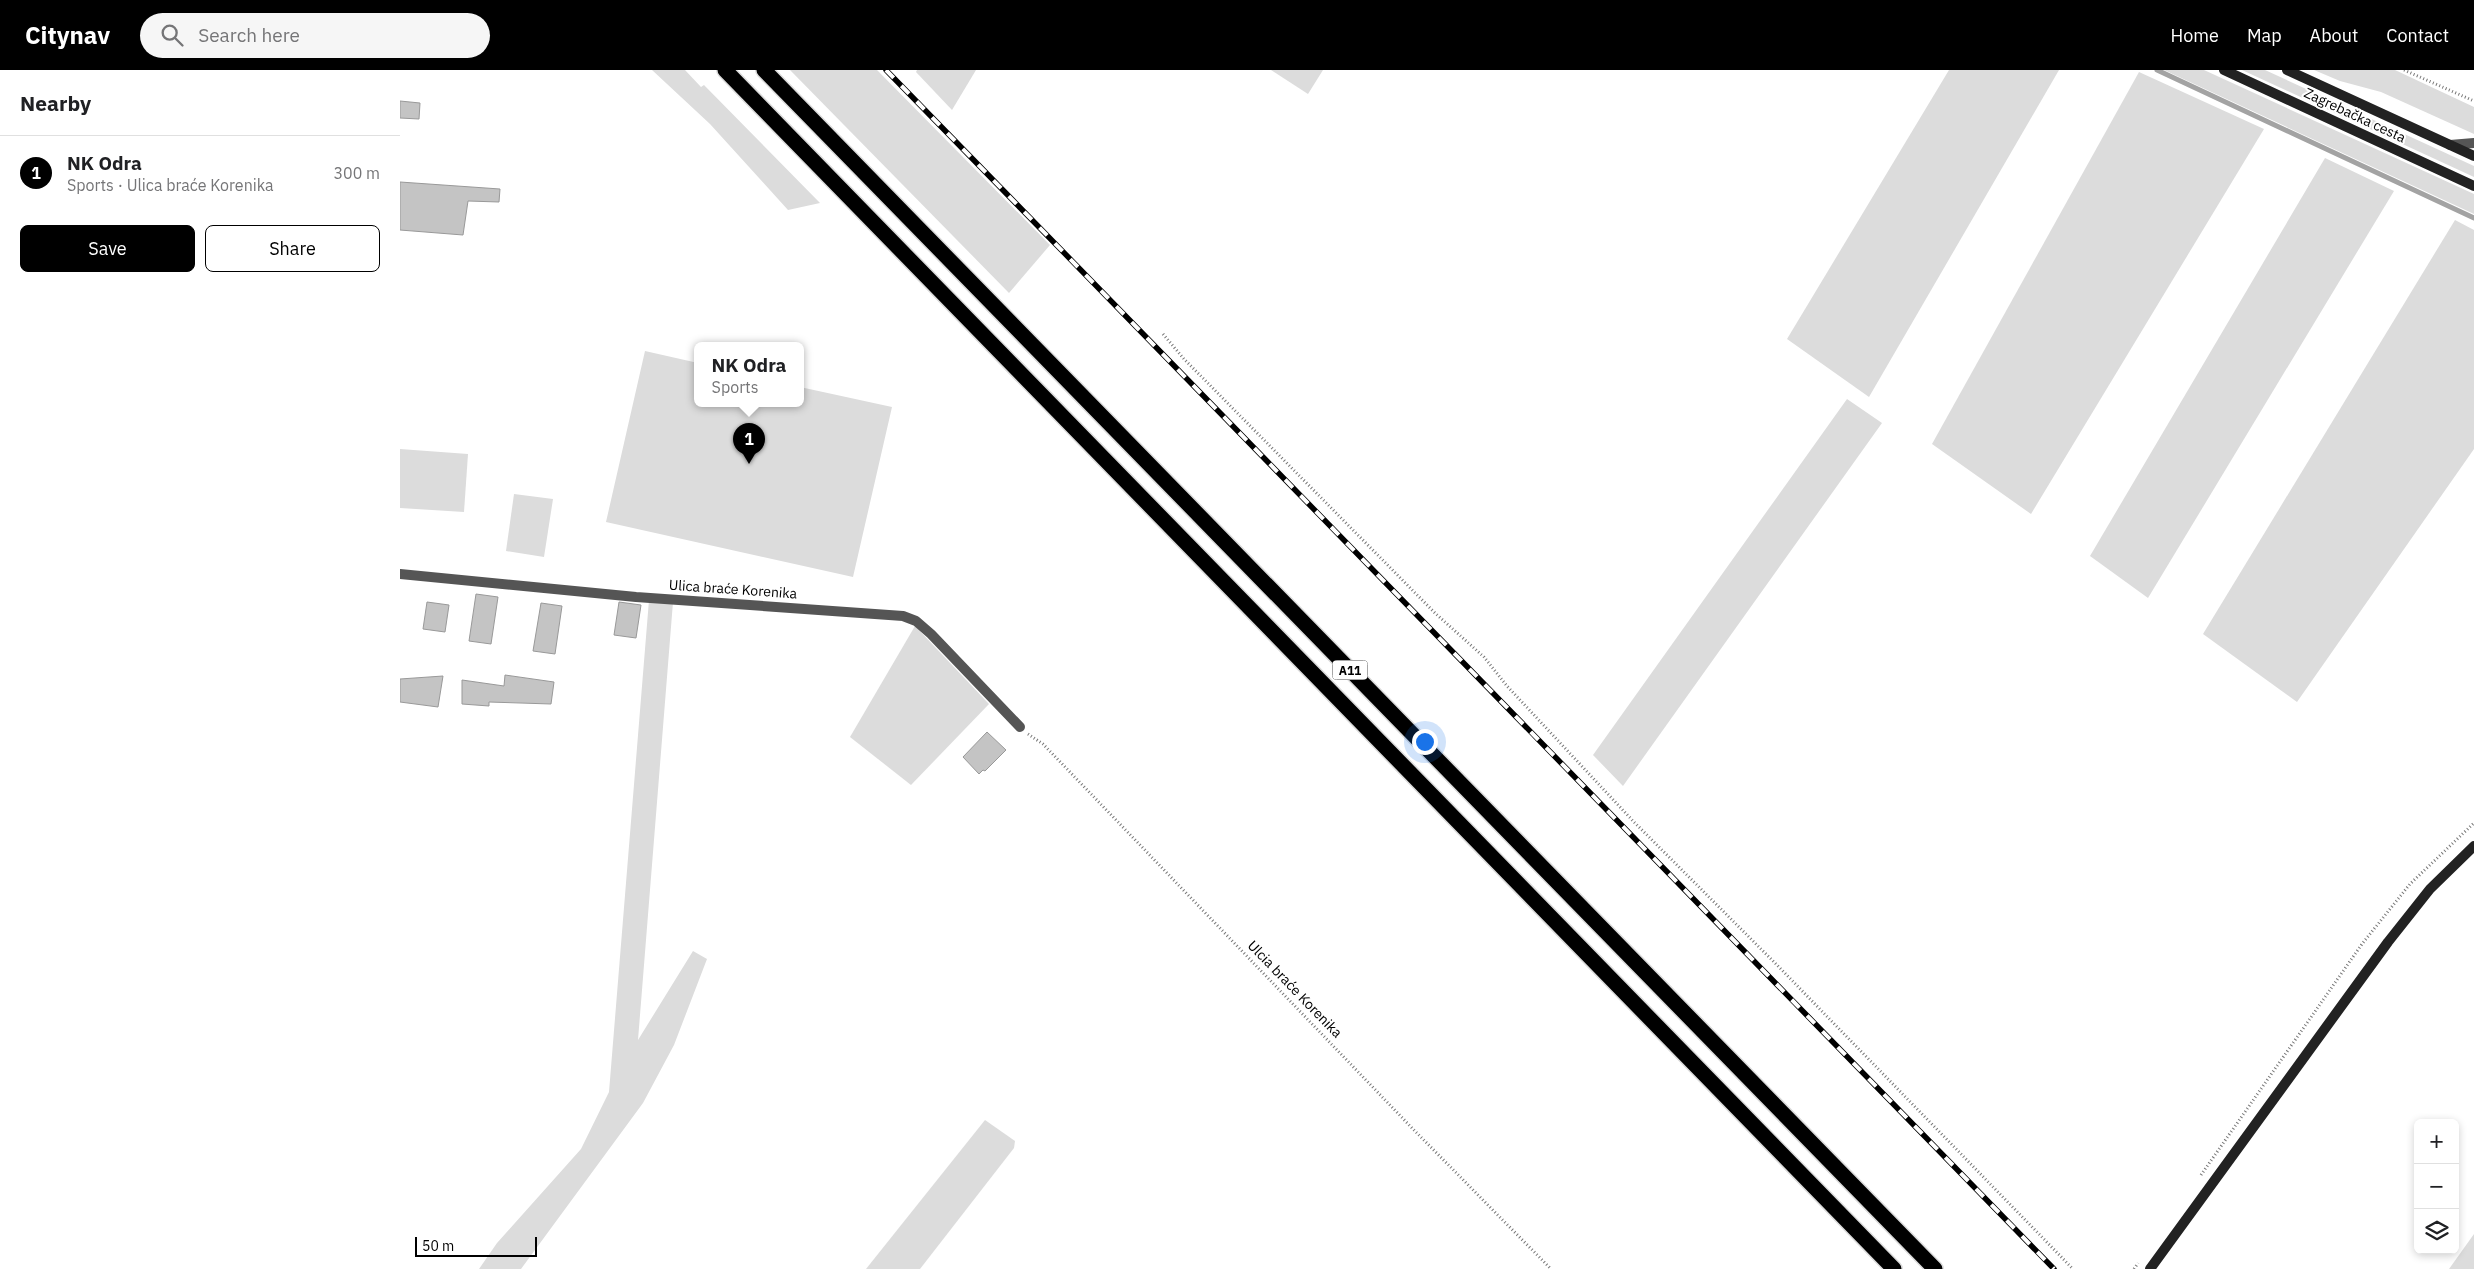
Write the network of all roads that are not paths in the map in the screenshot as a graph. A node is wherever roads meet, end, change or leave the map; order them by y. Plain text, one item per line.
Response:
1 (725, 70) edge
2 (764, 70) edge
3 (2224, 70) edge
4 (2287, 70) edge
5 (2474, 143) edge
6 (2450, 145) junction
7 (2474, 156) edge
8 (2474, 186) edge
9 (400, 574) edge
10 (1020, 728) road end
11 (2474, 846) edge
12 (1894, 1269) edge
13 (1936, 1269) edge
14 (2150, 1269) edge

1 - 12 highway, A11
2 - 13 highway, A11
3 - 8 main road, Zagrebačka cesta
4 - 6 main road, Zagrebačka cesta
5 - 6 street
6 - 7 main road, Zagrebačka cesta
9 - 10 street, Ulica braće Korenika
11 - 14 main road

